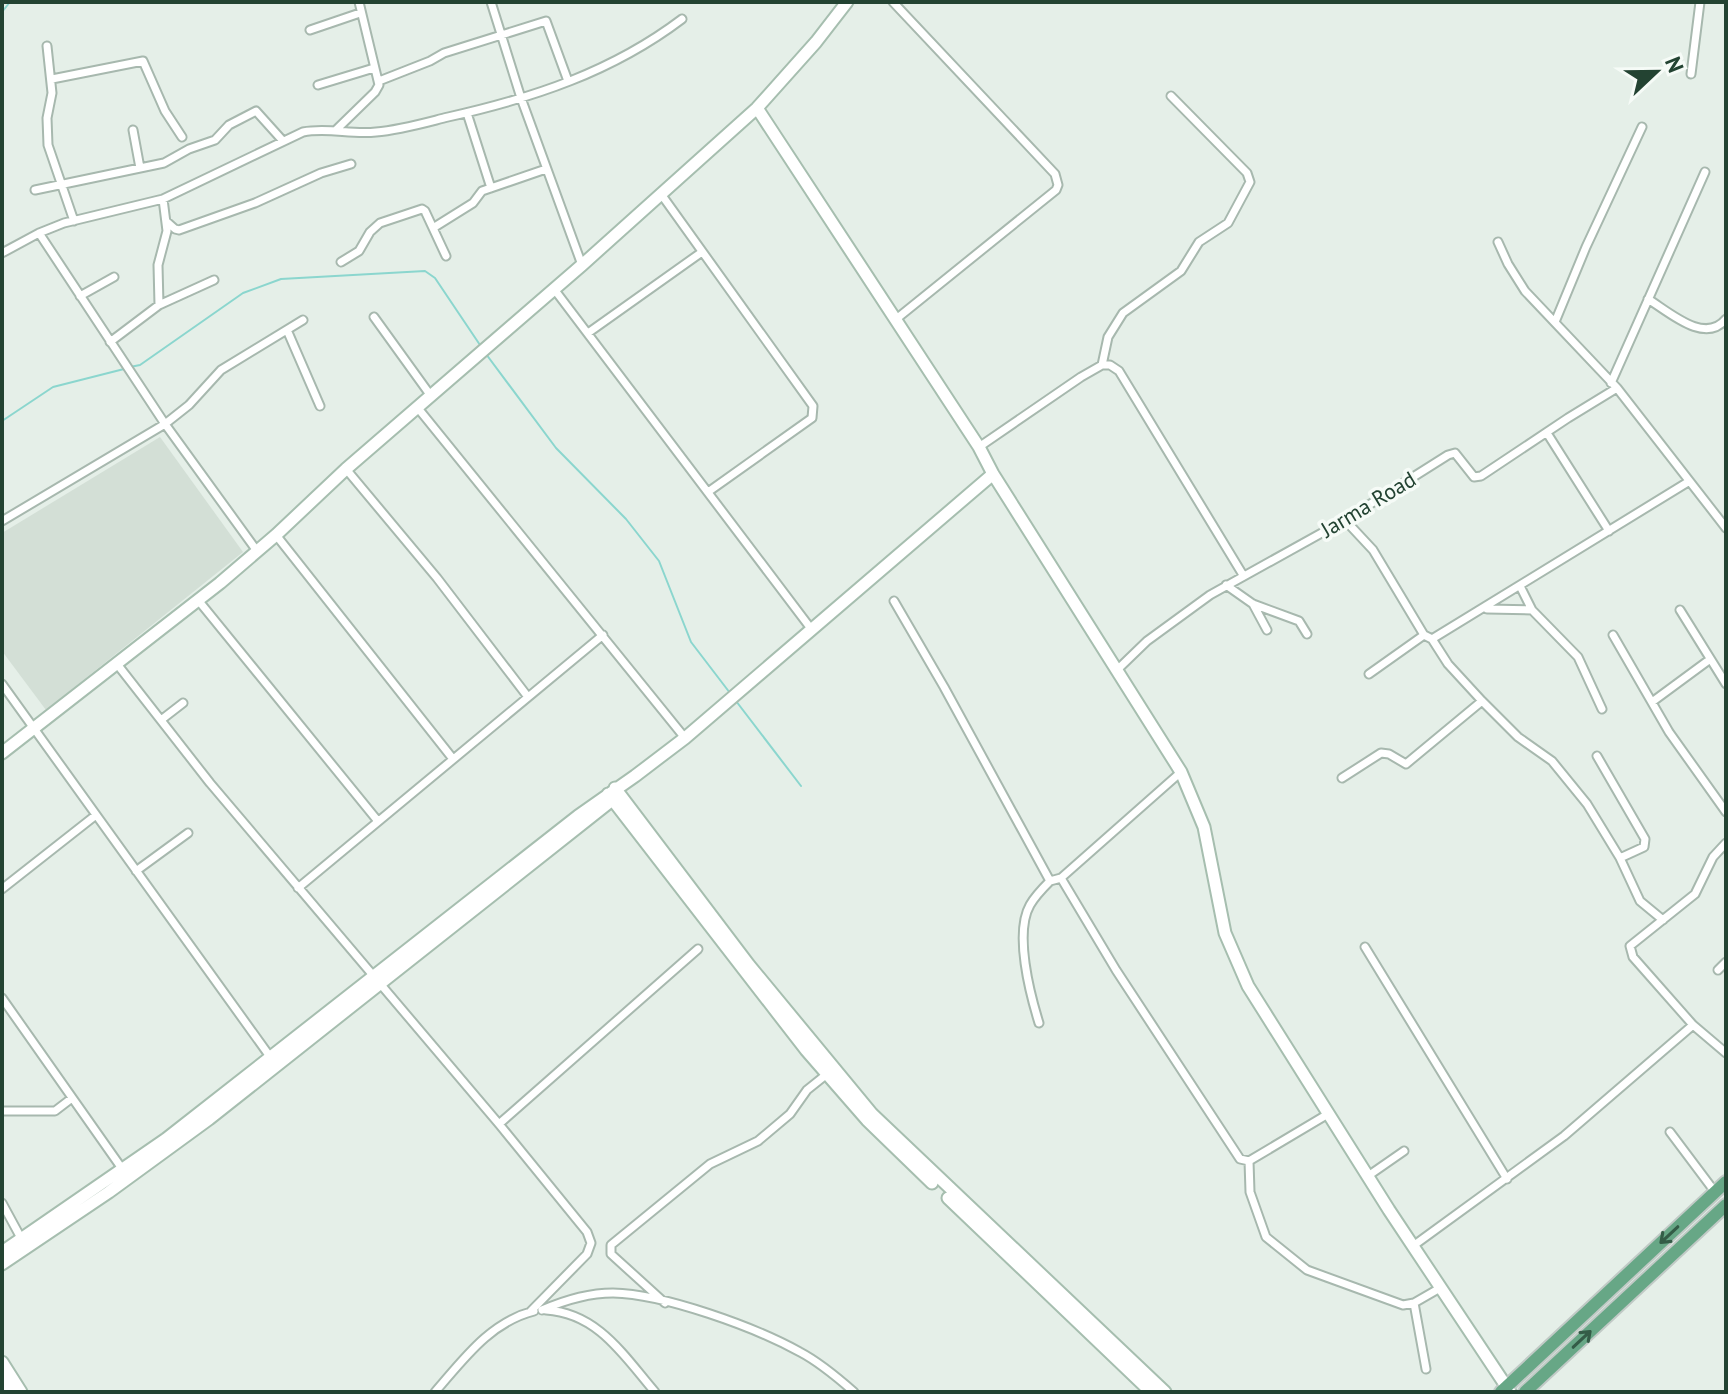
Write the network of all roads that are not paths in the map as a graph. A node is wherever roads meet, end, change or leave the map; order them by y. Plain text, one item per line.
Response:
1 (359, 2) edge
2 (491, 2) edge
3 (847, 2) edge
4 (893, 2) edge
5 (1700, 2) edge
6 (360, 13) junction
7 (682, 19) dead end
8 (310, 30) dead end
9 (501, 34) junction
10 (47, 46) dead end
11 (374, 68) junction
12 (1691, 74) dead end
13 (52, 79) junction
14 (379, 81) junction
15 (568, 81) junction
16 (318, 85) dead end
17 (1171, 96) dead end
18 (521, 98) junction
19 (757, 108) junction
20 (467, 113) junction
21 (1642, 127) dead end
22 (133, 130) dead end
23 (336, 130) junction
24 (182, 137) dead end
25 (283, 141) junction
26 (351, 164) dead end
27 (140, 168) junction
28 (546, 169) junction
29 (1705, 172) dead end
30 (60, 183) junction
31 (491, 188) junction
32 (35, 190) dead end
33 (661, 194) junction
34 (163, 199) junction
35 (74, 221) junction
36 (166, 221) junction
37 (433, 228) junction
38 (39, 233) junction
39 (1498, 242) dead end
40 (702, 252) junction
41 (2, 253) edge
42 (446, 256) dead end
43 (341, 262) dead end
44 (582, 265) junction
45 (114, 277) dead end
46 (214, 280) dead end
47 (554, 289) junction
48 (80, 296) junction
49 (1648, 299) junction
50 (159, 305) junction
51 (374, 317) dead end
52 (1726, 319) edge
53 (303, 320) dead end
54 (895, 320) junction
55 (1555, 322) junction
56 (287, 330) junction
57 (588, 333) junction
58 (110, 342) junction
59 (1102, 365) junction
60 (1614, 386) junction
61 (431, 396) junction
62 (320, 406) dead end
63 (417, 407) junction
64 (165, 424) junction
65 (1547, 433) junction
66 (979, 447) junction
67 (346, 469) junction
68 (993, 474) junction
69 (1688, 482) junction
70 (708, 492) junction
71 (1345, 520) junction
72 (2, 521) edge
73 (1726, 528) edge
74 (1609, 531) junction
75 (276, 535) junction
76 (257, 551) junction
77 (1243, 575) junction
78 (1226, 585) junction
79 (1520, 586) junction
80 (198, 600) junction
81 (894, 601) dead end
82 (1253, 604) junction
83 (1485, 609) junction
84 (1532, 610) junction
85 (1680, 610) dead end
86 (812, 630) junction
87 (1267, 630) dead end
88 (1307, 634) dead end
89 (603, 635) junction
90 (1424, 635) junction
91 (1613, 635) dead end
92 (1432, 639) junction
93 (1709, 660) junction
94 (117, 664) junction
95 (1117, 670) junction
96 (1369, 674) dead end
97 (2, 684) edge
98 (1726, 684) edge
99 (528, 697) junction
100 (1482, 701) junction
101 (1652, 702) junction
102 (183, 703) dead end
103 (1602, 709) dead end
104 (161, 720) junction
105 (33, 729) junction
106 (685, 738) junction
107 (2, 753) edge
108 (1597, 756) dead end
109 (453, 759) junction
110 (1181, 772) junction
111 (1342, 778) dead end
112 (633, 779) junction
113 (614, 794) junction
114 (1726, 812) edge
115 (595, 814) junction
116 (96, 815) junction
117 (633, 818) junction
118 (377, 820) junction
119 (188, 833) dead end
120 (1726, 843) edge
121 (1620, 858) junction
122 (136, 871) junction
123 (1061, 878) junction
124 (1050, 881) junction
125 (298, 888) junction
126 (2, 889) edge
127 (1663, 920) junction
128 (1365, 947) dead end
129 (698, 949) dead end
130 (1726, 962) edge
131 (1718, 970) dead end
132 (376, 981) junction
133 (2, 998) edge
134 (1039, 1023) dead end
135 (1693, 1025) junction
136 (1726, 1053) edge
137 (271, 1058) junction
138 (827, 1074) junction
139 (72, 1098) junction
140 (2, 1111) edge
141 (1328, 1114) junction
142 (499, 1124) junction
143 (1670, 1132) dead end
144 (1404, 1151) dead end
145 (1249, 1161) junction
146 (123, 1170) junction
147 (1368, 1176) junction
148 (1507, 1179) junction
149 (1726, 1182) edge
150 (1715, 1192) junction
151 (2, 1203) edge
152 (1726, 1205) edge
153 (21, 1238) junction
154 (1413, 1246) junction
155 (2, 1252) edge
156 (2, 1264) edge
157 (1440, 1288) junction
158 (665, 1303) junction
159 (1414, 1303) junction
160 (542, 1310) junction
161 (531, 1311) junction
162 (2, 1362) edge
163 (1426, 1369) dead end
164 (2, 1380) edge
165 (1505, 1391) edge
166 (10, 1392) edge
167 (21, 1392) edge
168 (435, 1392) edge
169 (655, 1392) edge
170 (854, 1392) edge
171 (1151, 1392) edge
172 (1165, 1392) edge
173 (1525, 1392) edge

1 - 6 street
2 - 9 street
3 - 19 street
4 - 54 street
5 - 12 street
6 - 8 street
6 - 11 street
7 - 15 street
9 - 14 street
9 - 15 street
9 - 18 street
10 - 13 street
11 - 14 street
11 - 16 street
13 - 24 street
13 - 30 street
14 - 23 street
15 - 18 street
17 - 59 street
18 - 20 street
18 - 28 street
19 - 33 street
19 - 54 street
20 - 23 street
20 - 31 street
21 - 55 street
22 - 27 street
23 - 25 street
25 - 27 street
25 - 34 street
26 - 36 street
27 - 30 street
28 - 31 street
28 - 44 street
29 - 49 street
30 - 32 street
30 - 35 street
31 - 37 street
33 - 40 street
33 - 44 street
34 - 35 street
34 - 36 street
35 - 38 street
36 - 50 street
37 - 42 street
37 - 43 street
38 - 41 street
38 - 48 street
39 - 55 street
40 - 57 street
40 - 70 street
44 - 47 street
45 - 48 street
46 - 50 street
47 - 57 street
47 - 61 street
48 - 58 street
49 - 52 street
49 - 60 street
50 - 58 street
51 - 61 street
53 - 56 street
54 - 66 street
55 - 60 street
56 - 62 street
56 - 64 street
57 - 70 street
58 - 64 street
59 - 66 street
59 - 77 street
60 - 65 street, Jarma Road
60 - 69 street
61 - 63 street
63 - 67 street
63 - 89 street
64 - 72 street
64 - 76 street
65 - 71 street, Jarma Road
65 - 74 street
66 - 68 street
67 - 75 street
67 - 99 street
68 - 86 street
68 - 95 street
69 - 73 street
69 - 74 street
70 - 86 street
71 - 77 street, Jarma Road
71 - 90 street
74 - 79 street
75 - 76 street
75 - 109 street
76 - 80 street
77 - 78 street, Jarma Road
78 - 82 street
78 - 95 street, Jarma Road
79 - 83 street
79 - 84 street
80 - 94 street
80 - 118 street
81 - 124 street
82 - 87 street
82 - 88 street
83 - 84 street
83 - 92 street
84 - 103 street
85 - 93 street
86 - 106 street
89 - 99 street
89 - 106 street
90 - 92 street
90 - 96 street
91 - 101 street
92 - 100 street
93 - 98 street
93 - 101 street
94 - 104 street
94 - 105 street
95 - 110 street
97 - 105 street
99 - 109 street
100 - 111 street
100 - 121 street
101 - 114 street
102 - 104 street
104 - 125 street
105 - 107 street
105 - 116 street
106 - 112 street
108 - 121 street
109 - 118 street
110 - 123 street
110 - 141 street
112 - 113 street
112 - 117 street
113 - 115 street
113 - 117 street
113 - 132 street
115 - 117 street
115 - 132 street
116 - 122 street
116 - 126 street
117 - 138 street
117 - 172 street
118 - 125 street
119 - 122 street
120 - 127 street
121 - 127 street
122 - 137 street
123 - 124 street
123 - 145 street
124 - 134 street
125 - 132 street
127 - 135 street
128 - 148 street
129 - 142 street
130 - 131 street
132 - 137 street
132 - 142 street
132 - 156 street
133 - 139 street
135 - 136 street
135 - 148 street
137 - 146 street
138 - 158 street
138 - 171 street
139 - 140 street
139 - 146 street
141 - 145 street
141 - 147 street
142 - 161 street
143 - 150 street
144 - 147 street
145 - 159 street
146 - 153 street
147 - 154 street
148 - 154 street
149 - 150 main road
150 -> 165 main road
151 - 153 street
173 -> 152 main road
153 - 155 street
154 - 157 street
157 - 159 street
157 - 165 street
158 - 160 street
158 - 170 street
159 - 163 street
160 - 161 street
160 - 169 street
161 - 168 street
162 - 167 street
164 - 166 street

